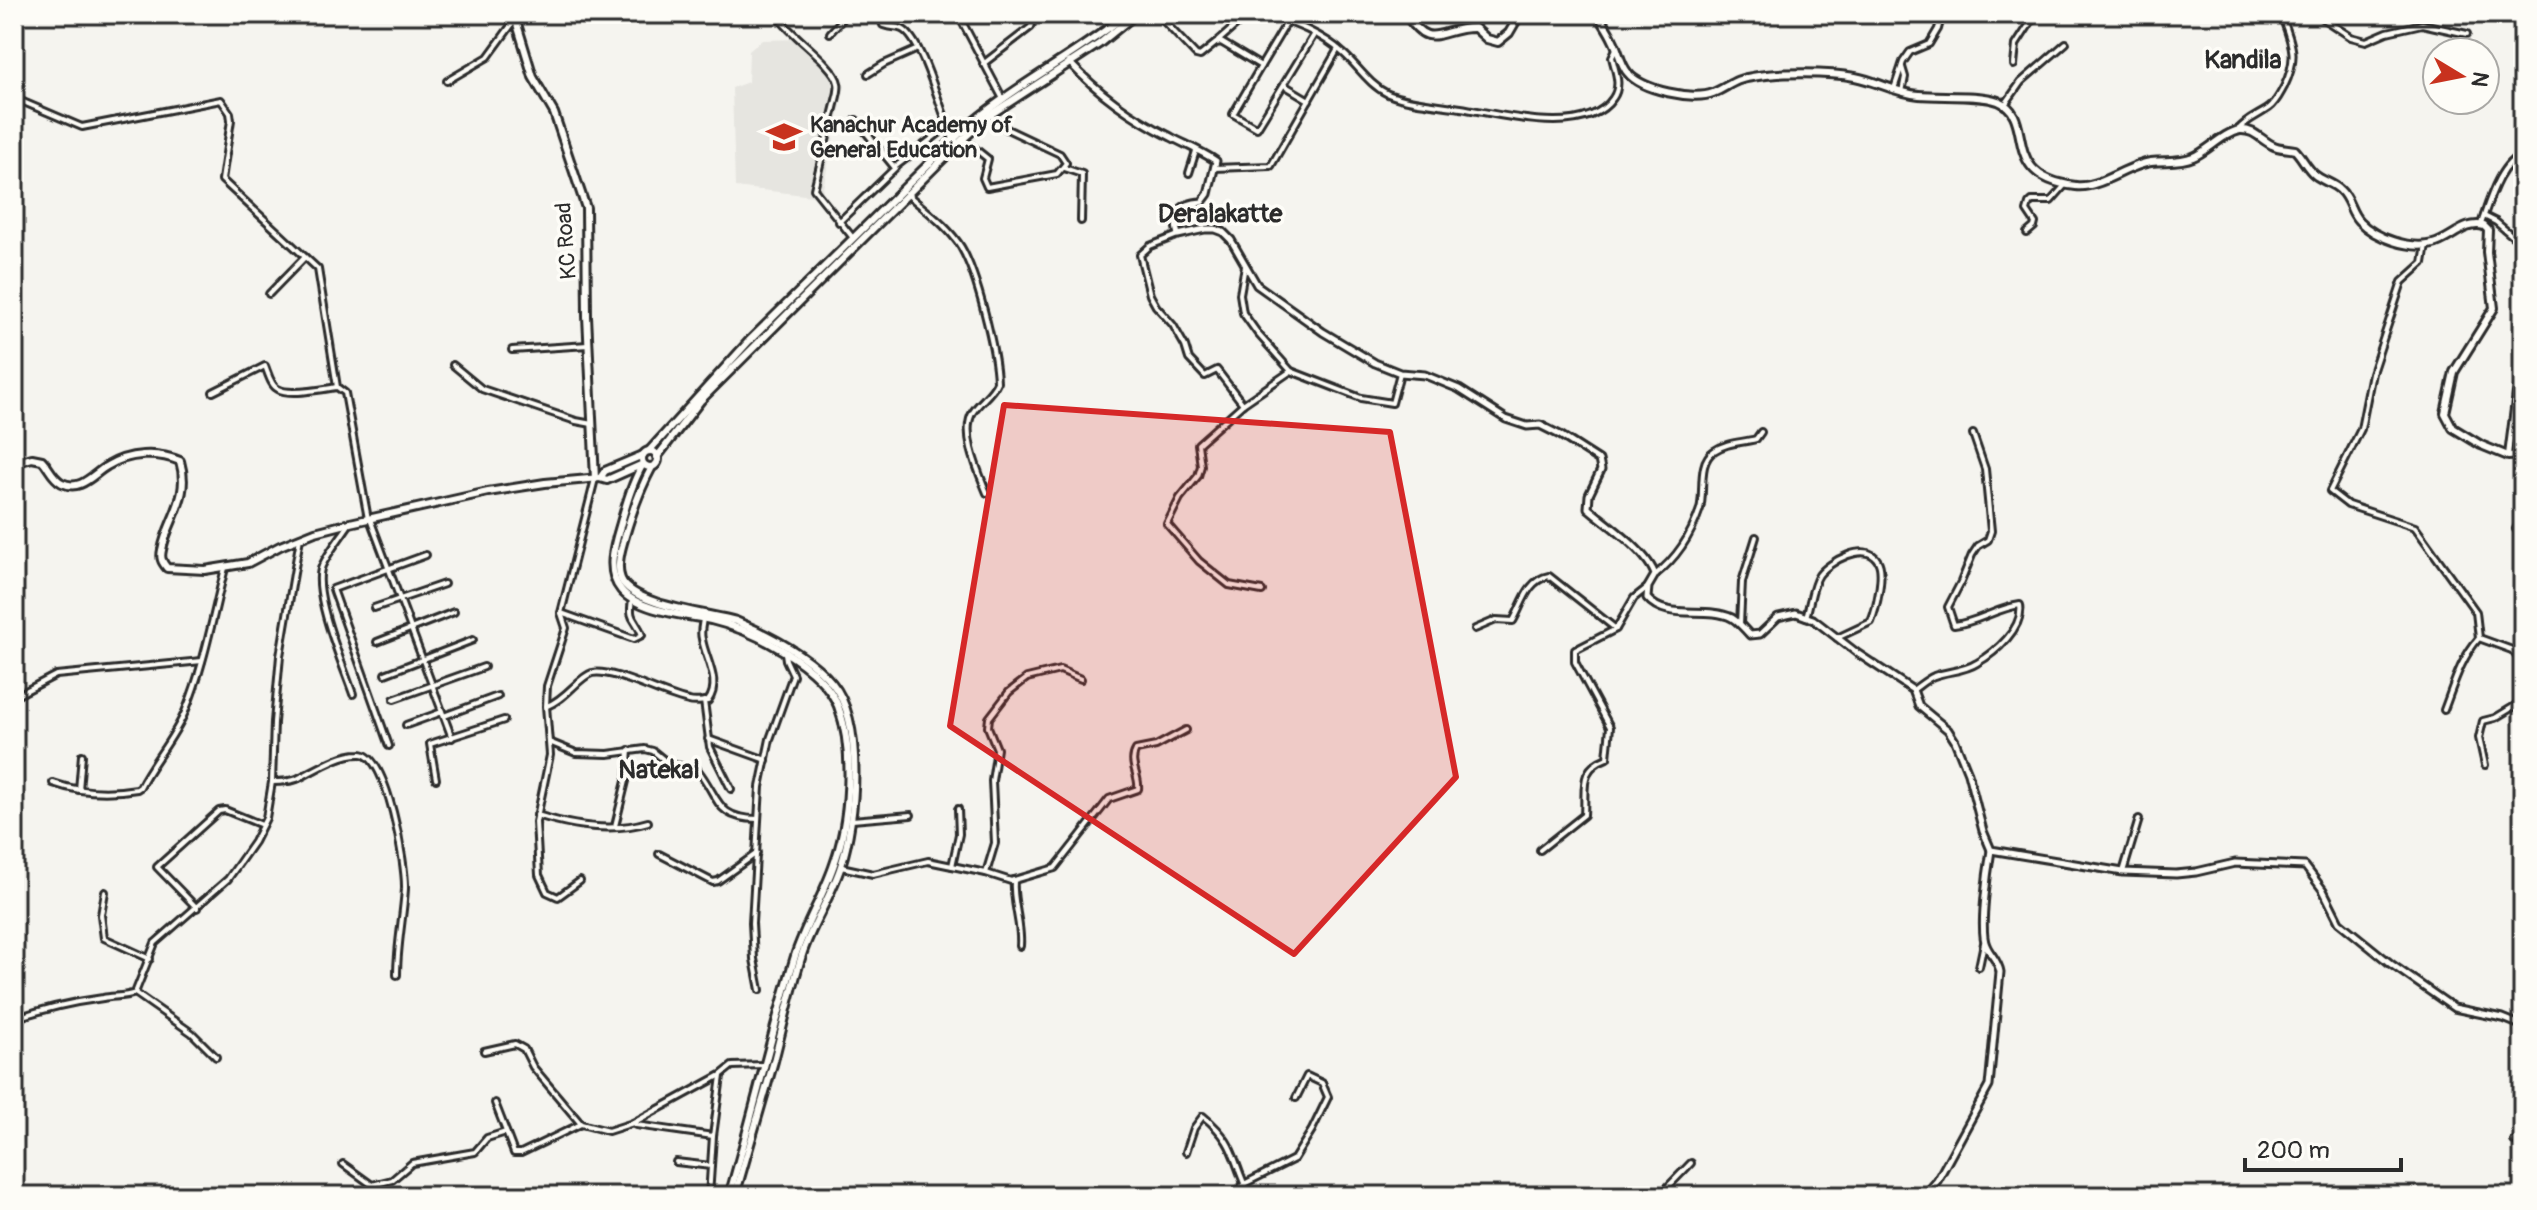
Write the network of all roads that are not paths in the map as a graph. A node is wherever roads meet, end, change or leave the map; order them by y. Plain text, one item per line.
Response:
1 (474, 14) edge
2 (776, 14) edge
3 (847, 14) edge
4 (881, 14) edge
5 (958, 14) edge
6 (1030, 14) edge
7 (1127, 14) edge
8 (1136, 14) edge
9 (1157, 14) edge
10 (1249, 14) edge
11 (1267, 14) edge
12 (1287, 14) edge
13 (1406, 14) edge
14 (1520, 14) edge
15 (1598, 14) edge
16 (1942, 14) edge
17 (2036, 14) edge
18 (2281, 14) edge
19 (2316, 14) edge
20 (514, 17) edge
21 (1285, 22) junction
22 (830, 33) dead end
23 (1315, 34) junction
24 (2467, 34) dead end
25 (1216, 43) junction
26 (2066, 43) dead end
27 (1617, 48) junction
28 (918, 49) junction
29 (1338, 49) junction
30 (1068, 61) junction
31 (983, 64) junction
32 (2014, 65) dead end
33 (1261, 66) junction
34 (1902, 66) junction
35 (868, 74) dead end
36 (447, 81) dead end
37 (1284, 85) junction
38 (1893, 90) junction
39 (1902, 92) junction
40 (14, 98) edge
41 (1003, 99) junction
42 (1309, 100) junction
43 (2004, 106) junction
44 (990, 115) junction
45 (856, 120) dead end
46 (947, 127) junction
47 (2238, 130) junction
48 (953, 139) junction
49 (963, 139) junction
50 (1197, 148) junction
51 (2523, 154) edge
52 (942, 155) junction
53 (895, 168) junction
54 (1064, 168) junction
55 (1214, 168) junction
56 (1189, 173) dead end
57 (2066, 184) junction
58 (907, 194) junction
59 (2484, 216) junction
60 (1081, 221) dead end
61 (839, 222) junction
62 (2481, 224) junction
63 (868, 229) junction
64 (2027, 233) dead end
65 (1178, 235) junction
66 (853, 239) junction
67 (2426, 245) junction
68 (2523, 245) edge
69 (305, 257) junction
70 (1245, 266) junction
71 (807, 289) junction
72 (269, 294) dead end
73 (588, 345) junction
74 (512, 350) dead end
75 (453, 365) dead end
76 (2523, 367) edge
77 (1291, 371) junction
78 (1400, 373) junction
79 (2521, 377) edge
80 (337, 387) junction
81 (213, 392) dead end
82 (1243, 404) junction
83 (592, 424) junction
84 (1761, 432) dead end
85 (1973, 434) dead end
86 (646, 453) junction
87 (2523, 455) edge
88 (2508, 456) junction
89 (657, 457) junction
90 (14, 463) edge
91 (643, 464) junction
92 (652, 467) junction
93 (621, 473) junction
94 (598, 478) junction
95 (634, 483) junction
96 (987, 493) dead end
97 (2523, 516) edge
98 (369, 519) junction
99 (350, 523) junction
100 (2523, 531) edge
101 (1756, 537) dead end
102 (300, 538) junction
103 (426, 555) dead end
104 (225, 565) junction
105 (388, 568) junction
106 (1655, 575) junction
107 (444, 584) dead end
108 (1648, 587) junction
109 (1262, 591) dead end
110 (400, 599) junction
111 (632, 600) junction
112 (374, 608) dead end
113 (454, 612) dead end
114 (561, 613) junction
115 (704, 616) junction
116 (1806, 617) junction
117 (1740, 624) junction
118 (411, 629) junction
119 (1475, 629) dead end
120 (1616, 629) junction
121 (1837, 638) junction
122 (2479, 638) junction
123 (473, 640) dead end
124 (377, 642) dead end
125 (787, 651) junction
126 (422, 659) junction
127 (202, 661) junction
128 (2523, 664) edge
129 (484, 667) dead end
130 (385, 674) dead end
131 (1081, 679) dead end
132 (432, 686) junction
133 (1913, 690) junction
134 (353, 694) dead end
135 (498, 696) dead end
136 (14, 697) edge
137 (394, 699) dead end
138 (704, 701) junction
139 (2523, 701) edge
140 (546, 706) junction
141 (2444, 710) dead end
142 (443, 714) junction
143 (504, 720) dead end
144 (406, 725) dead end
145 (1186, 730) dead end
146 (452, 738) junction
147 (708, 739) junction
148 (549, 742) junction
149 (389, 746) dead end
150 (629, 750) junction
151 (82, 755) dead end
152 (766, 760) junction
153 (2485, 765) dead end
154 (436, 779) dead end
155 (272, 782) junction
156 (53, 783) dead end
157 (731, 789) dead end
158 (79, 790) junction
159 (958, 809) dead end
160 (537, 815) junction
161 (911, 815) dead end
162 (758, 819) junction
163 (2139, 819) dead end
164 (852, 820) junction
165 (648, 822) dead end
166 (262, 825) junction
167 (615, 827) junction
168 (1540, 850) dead end
169 (1991, 850) junction
170 (757, 853) junction
171 (659, 854) dead end
172 (838, 864) junction
173 (952, 866) junction
174 (2123, 872) junction
175 (986, 873) junction
176 (580, 881) dead end
177 (1011, 881) junction
178 (105, 892) dead end
179 (197, 908) junction
180 (1984, 943) junction
181 (1020, 946) dead end
182 (150, 959) junction
183 (1979, 967) dead end
184 (397, 975) dead end
185 (760, 990) dead end
186 (135, 993) junction
187 (21, 1017) junction
188 (14, 1019) edge
189 (2523, 1026) edge
190 (14, 1038) edge
191 (484, 1051) dead end
192 (216, 1057) dead end
193 (769, 1065) junction
194 (721, 1075) junction
195 (1296, 1098) dead end
196 (495, 1103) dead end
197 (633, 1123) junction
198 (581, 1124) junction
199 (506, 1132) junction
200 (713, 1136) junction
201 (2514, 1141) dead end
202 (2523, 1145) edge
203 (1186, 1152) dead end
204 (676, 1162) dead end
205 (1691, 1163) dead end
206 (343, 1164) dead end
207 (711, 1166) junction
208 (1244, 1184) junction
209 (1249, 1194) dead end
210 (709, 1196) edge
211 (732, 1196) edge
212 (1233, 1196) edge
213 (1659, 1196) edge
214 (1924, 1196) edge

1 - 20 street
2 - 61 street
3 - 22 street
4 - 28 street
5 - 31 street
6 - 31 street
7 - 30 main road
8 - 30 main road
9 - 25 street
10 - 25 street
11 - 21 street
12 - 21 street
13 - 14 main road
15 - 27 main road
16 - 34 street
17 - 32 street
18 - 47 street
19 - 24 street
20 - 36 street
20 - 73 main road, KC Road
21 - 23 street
21 - 33 street
23 - 29 street
23 - 37 street
25 - 33 street
26 - 43 street
27 - 29 street
27 - 38 main road
28 - 35 street
28 - 46 street
29 - 42 street
30 - 41 main road
30 - 44 main road
30 - 50 street
31 - 41 street
33 - 37 street
34 - 38 street
34 - 39 street
37 - 42 street
38 - 39 main road
39 - 43 main road
40 - 69 street
41 - 48 main road
42 - 55 street
43 - 57 main road
44 - 49 main road
44 - 54 street
45 - 53 street
46 - 48 street
46 - 53 street
47 - 57 main road
47 - 67 main road
48 - 52 main road
49 - 52 main road
49 - 54 street
50 - 55 street
50 - 56 street
51 - 59 street
52 - 58 main road
52 - 63 main road
53 - 61 street
54 - 60 street
55 - 65 street
57 - 64 street
58 - 63 main road
58 - 96 street
59 - 62 street
59 - 68 street
61 - 66 street
62 - 67 main road
62 - 88 main road
63 - 66 main road
63 - 71 main road
65 - 70 street
65 - 82 street
66 - 71 main road
67 - 122 street
69 - 72 street
69 - 80 street
70 - 77 street
70 - 78 street
71 - 86 main road
71 - 89 main road
73 - 74 street
73 - 83 main road, KC Road
75 - 83 street
76 - 79 street
77 - 78 street
77 - 82 street
78 - 106 street
79 - 88 street
80 - 81 street
80 - 98 street
82 - 109 street
83 - 94 main road, KC Road
84 - 106 street
85 - 133 street
86 - 89 main road
86 - 91 main road
86 - 94 main road
87 - 88 main road
89 - 92 main road
90 - 104 main road
91 - 92 main road
91 - 93 main road
91 - 95 main road
92 - 115 main road
93 - 94 main road
93 - 95 main road
94 - 98 main road
94 - 114 street
95 - 111 main road
97 - 100 street
98 - 99 main road
98 - 105 street
99 - 102 main road
99 - 134 street
101 - 117 street
102 - 104 main road
102 - 155 street
103 - 105 street
104 - 127 street
105 - 110 street
105 - 149 street
106 - 108 street
107 - 110 street
108 - 117 street
108 - 120 street
110 - 112 street
110 - 118 street
111 - 114 street
111 - 115 main road
113 - 118 street
114 - 140 street
115 - 125 main road
115 - 138 street
116 - 117 street
116 - 121 street
116 - 121 street
118 - 124 street
118 - 126 street
119 - 120 street
120 - 168 street
121 - 133 street
122 - 128 street
122 - 141 street
123 - 126 street
125 - 152 street
125 - 164 main road
125 - 172 main road
126 - 130 street
126 - 132 street
127 - 136 street
127 - 158 street
129 - 132 street
131 - 175 street
132 - 137 street
132 - 142 street
133 - 169 street
135 - 142 street
138 - 140 street
138 - 147 street
139 - 153 street
140 - 148 street
142 - 144 street
142 - 146 street
143 - 146 street
145 - 177 street
146 - 154 street
147 - 152 street
147 - 157 street
148 - 150 street
148 - 160 street
150 - 162 street
150 - 167 street
151 - 158 street
152 - 162 street
155 - 166 street
155 - 184 street
156 - 158 street
159 - 173 street
160 - 167 street
160 - 176 street
161 - 164 street
162 - 170 street
163 - 174 street
164 - 172 main road
165 - 167 street
166 - 179 street
166 - 179 street
169 - 174 street
169 - 180 street
170 - 171 street
170 - 185 street
172 - 173 street
172 - 193 main road
173 - 175 street
174 - 189 street
175 - 177 street
177 - 181 street
178 - 182 street
179 - 182 street
180 - 183 street
180 - 214 street
182 - 186 street
186 - 187 street
186 - 192 street
187 - 188 street
187 - 190 street
191 - 198 street
193 - 194 street
193 - 211 main road
194 - 197 street
194 - 200 street
195 - 208 street
196 - 199 street
197 - 198 street
197 - 200 street
198 - 199 street
199 - 206 street
200 - 207 street
201 - 202 street
203 - 208 street
204 - 207 street
205 - 213 street
207 - 210 street
208 - 209 street
208 - 212 street

